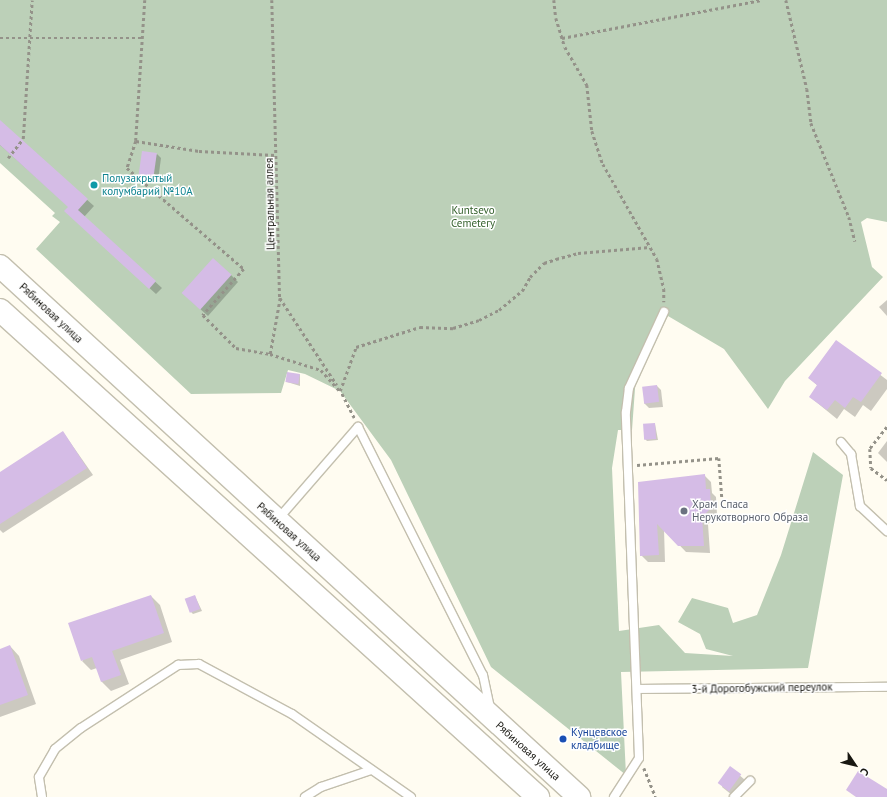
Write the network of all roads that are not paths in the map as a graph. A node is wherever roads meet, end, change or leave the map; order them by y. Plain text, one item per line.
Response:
1 (0, 266) edge
2 (0, 310) edge
3 (664, 312) road end
4 (841, 442) dead end
5 (276, 522) junction
6 (887, 530) edge
7 (887, 687) edge
8 (638, 689) junction
9 (493, 719) junction
10 (371, 770) junction
11 (750, 780) dead end
12 (42, 797) edge
13 (305, 797) edge
14 (411, 797) edge
15 (538, 797) edge
16 (579, 797) edge
17 (614, 797) edge
18 (734, 797) edge

1 - 5 main road, Рябиновая улица
2 - 15 main road
3 - 8 lane
4 - 6 lane
5 - 9 main road, Рябиновая улица
5 - 9 lane
7 - 8 lane, 3-й Дорогобужский переулок
8 - 17 lane
9 - 16 main road, Рябиновая улица
10 - 12 lane
10 - 13 lane
10 - 14 lane
11 - 18 lane

